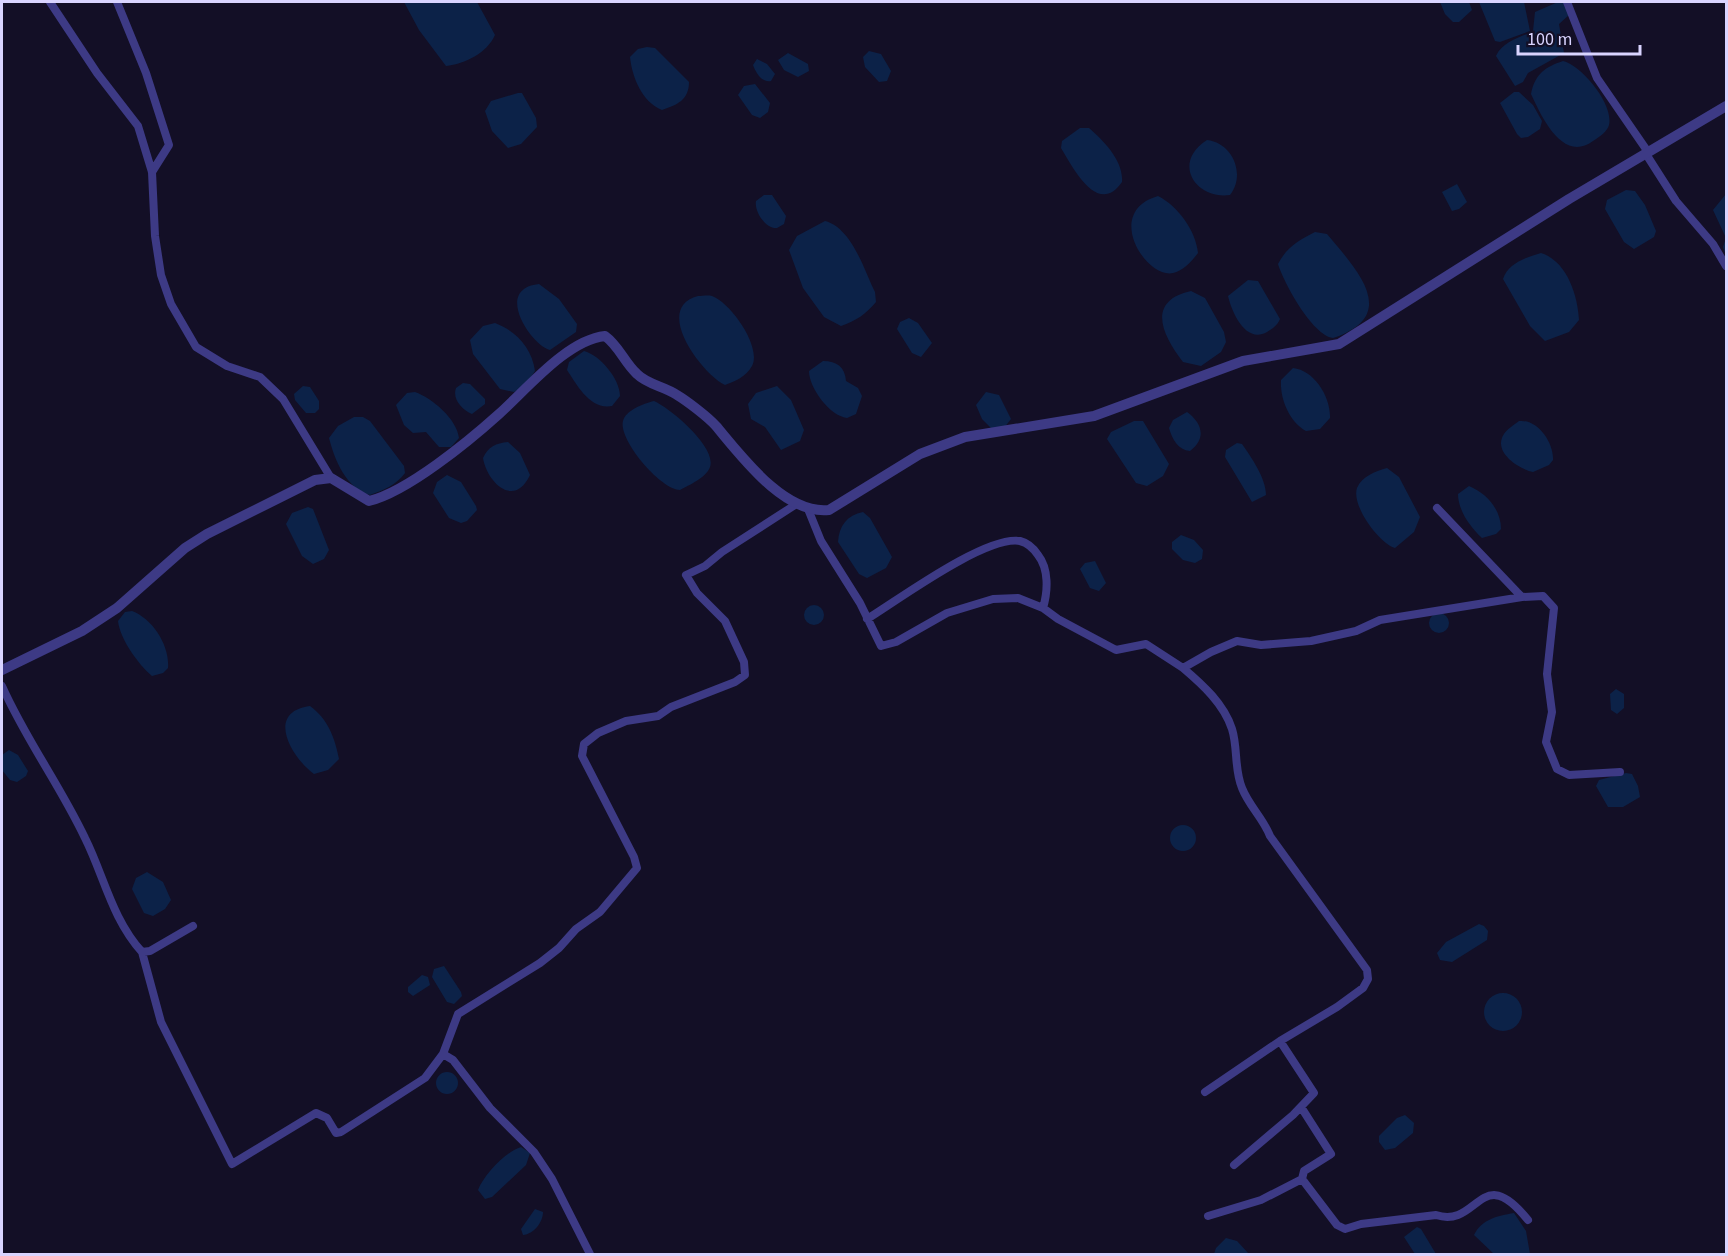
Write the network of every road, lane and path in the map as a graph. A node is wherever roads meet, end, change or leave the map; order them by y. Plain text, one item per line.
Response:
1 (50, 2) edge
2 (117, 2) edge
3 (1567, 2) edge
4 (1726, 106) edge
5 (1647, 153) junction
6 (152, 172) junction
7 (1726, 267) edge
8 (332, 478) junction
9 (795, 505) junction
10 (808, 508) junction
11 (1437, 508) dead end
12 (1522, 597) junction
13 (1043, 608) junction
14 (867, 619) junction
15 (1183, 668) junction
16 (2, 670) edge
17 (2, 686) edge
18 (1620, 772) dead end
19 (193, 926) dead end
20 (142, 952) junction
21 (1280, 1041) junction
22 (443, 1054) junction
23 (1205, 1092) dead end
24 (1302, 1107) junction
25 (1234, 1165) dead end
26 (1302, 1179) junction
27 (1208, 1216) dead end
28 (1528, 1220) dead end
29 (590, 1254) edge

1 - 6 street
2 - 6 street
3 - 5 street
4 - 5 street
5 - 7 street
5 - 10 street
6 - 8 street
8 - 9 street
8 - 16 street
9 - 10 street
9 - 22 street
10 - 14 street
11 - 12 street
12 - 15 street
12 - 18 street
13 - 14 street
13 - 14 street
13 - 15 street
15 - 21 street
17 - 20 street
19 - 20 street
20 - 22 street
21 - 23 street
21 - 24 street
22 - 29 street
24 - 25 street
24 - 26 street
26 - 27 street
26 - 28 street

